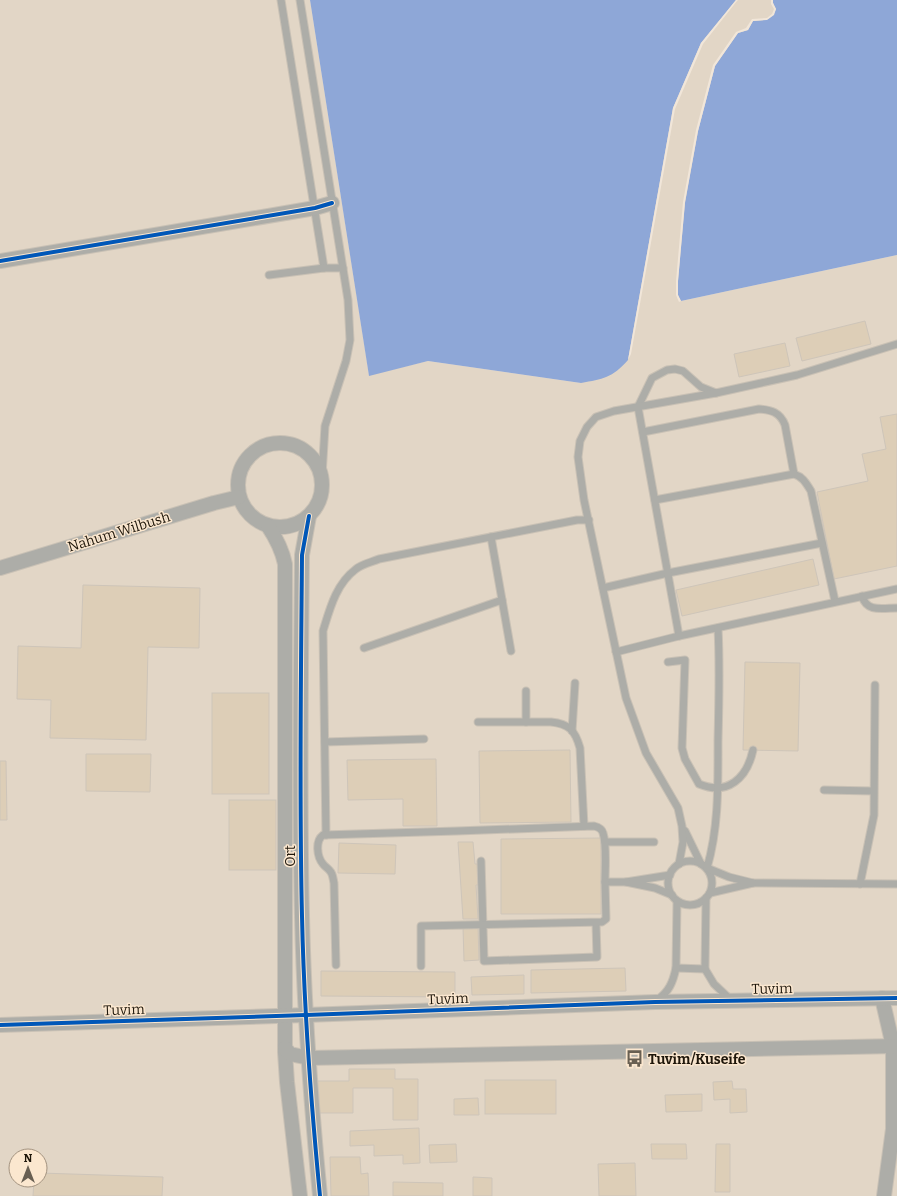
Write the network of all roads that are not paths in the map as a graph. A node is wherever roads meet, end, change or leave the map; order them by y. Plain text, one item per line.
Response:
1 (281, 0) edge
2 (300, 0) edge
3 (332, 204) junction
4 (315, 208) junction
5 (0, 261) edge
6 (324, 268) junction
7 (343, 268) junction
8 (269, 275) dead end
9 (897, 344) edge
10 (716, 393) junction
11 (638, 407) junction
12 (643, 432) junction
13 (794, 474) junction
14 (322, 476) junction
15 (239, 497) junction
16 (655, 500) junction
17 (309, 516) junction
18 (589, 520) junction
19 (268, 526) junction
20 (491, 537) junction
21 (822, 543) junction
22 (0, 568) edge
23 (668, 573) junction
24 (603, 588) junction
25 (897, 589) edge
26 (862, 596) junction
27 (502, 600) junction
28 (835, 601) junction
29 (897, 608) edge
30 (718, 628) junction
31 (679, 636) junction
32 (364, 648) dead end
33 (511, 651) dead end
34 (616, 652) junction
35 (668, 662) dead end
36 (574, 683) dead end
37 (875, 685) dead end
38 (526, 691) dead end
39 (478, 722) dead end
40 (526, 722) junction
41 (572, 731) junction
42 (424, 739) dead end
43 (325, 742) junction
44 (753, 750) dead end
45 (718, 787) junction
46 (824, 790) dead end
47 (873, 791) junction
48 (584, 826) junction
49 (682, 826) junction
50 (326, 835) junction
51 (605, 842) junction
52 (654, 842) dead end
53 (481, 861) dead end
54 (680, 864) junction
55 (704, 866) junction
56 (670, 875) junction
57 (606, 882) junction
58 (626, 882) junction
59 (753, 883) junction
60 (860, 884) junction
61 (897, 884) edge
62 (708, 896) junction
63 (674, 898) junction
64 (596, 923) junction
65 (483, 925) junction
66 (336, 966) dead end
67 (421, 966) dead end
68 (676, 968) junction
69 (705, 969) junction
70 (882, 998) junction
71 (897, 998) edge
72 (731, 1000) junction
73 (655, 1002) junction
74 (285, 1016) junction
75 (306, 1016) junction
76 (0, 1025) edge
77 (895, 1046) edge
78 (285, 1048) junction
79 (308, 1058) junction
80 (300, 1196) edge
81 (320, 1196) edge
82 (884, 1196) edge

1 - 4 lane
2 - 3 lane
3 - 4 street
3 - 7 lane
4 - 5 street
4 - 6 lane
6 - 7 lane
6 - 8 lane
7 - 14 lane
9 - 10 lane
10 - 11 lane
10 - 11 lane
11 - 12 lane
11 - 18 lane
12 - 13 lane
12 - 16 lane
13 - 16 lane
13 - 21 lane
14 - 15 street
14 - 17 street
15 - 19 street
15 - 22 street, Nahum Wilbush
16 - 23 lane
17 - 19 street
17 - 75 street, Ort
18 - 20 lane
18 - 24 lane
19 - 74 street, Ort
20 - 27 lane
20 - 43 lane
21 - 23 lane
21 - 28 lane
23 - 24 lane
23 - 31 lane
24 - 34 lane
25 - 26 lane
26 - 28 lane
26 - 29 lane
27 - 32 lane
27 - 33 lane
28 - 30 lane
30 - 31 lane
30 - 45 lane
31 - 34 lane
34 - 49 lane
35 - 45 lane
36 - 41 lane
37 - 47 lane
38 - 40 lane
39 - 40 lane
40 - 41 lane
41 - 48 lane
42 - 43 lane
43 - 50 lane
44 - 45 lane
45 - 55 lane
46 - 47 lane
47 - 60 lane
48 - 50 lane
48 - 51 lane
49 - 54 lane
49 - 55 lane
50 - 66 lane
51 - 52 lane
51 - 57 lane
53 - 65 lane
54 - 55 lane
54 - 56 lane
55 - 59 lane
55 - 62 lane
56 - 58 lane
56 - 63 lane
57 - 58 lane
57 - 64 lane
58 - 63 lane
59 - 60 lane
59 - 62 lane
60 - 61 lane
62 - 63 lane
62 - 69 lane
63 - 68 lane
64 - 65 lane
64 - 65 lane
65 - 67 lane
68 - 69 lane
68 - 73 lane
69 - 72 lane
70 - 71 street, Tuvim
70 - 72 street, Tuvim
70 - 77 street
72 - 73 street, Tuvim
73 - 75 street, Tuvim
74 - 75 street, Tuvim
74 - 76 street, Tuvim
74 - 78 street, Ort
75 - 79 street, Ort
77 - 79 street
77 - 82 street
78 - 79 street
78 - 80 street, Ort
79 - 81 street, Ort

